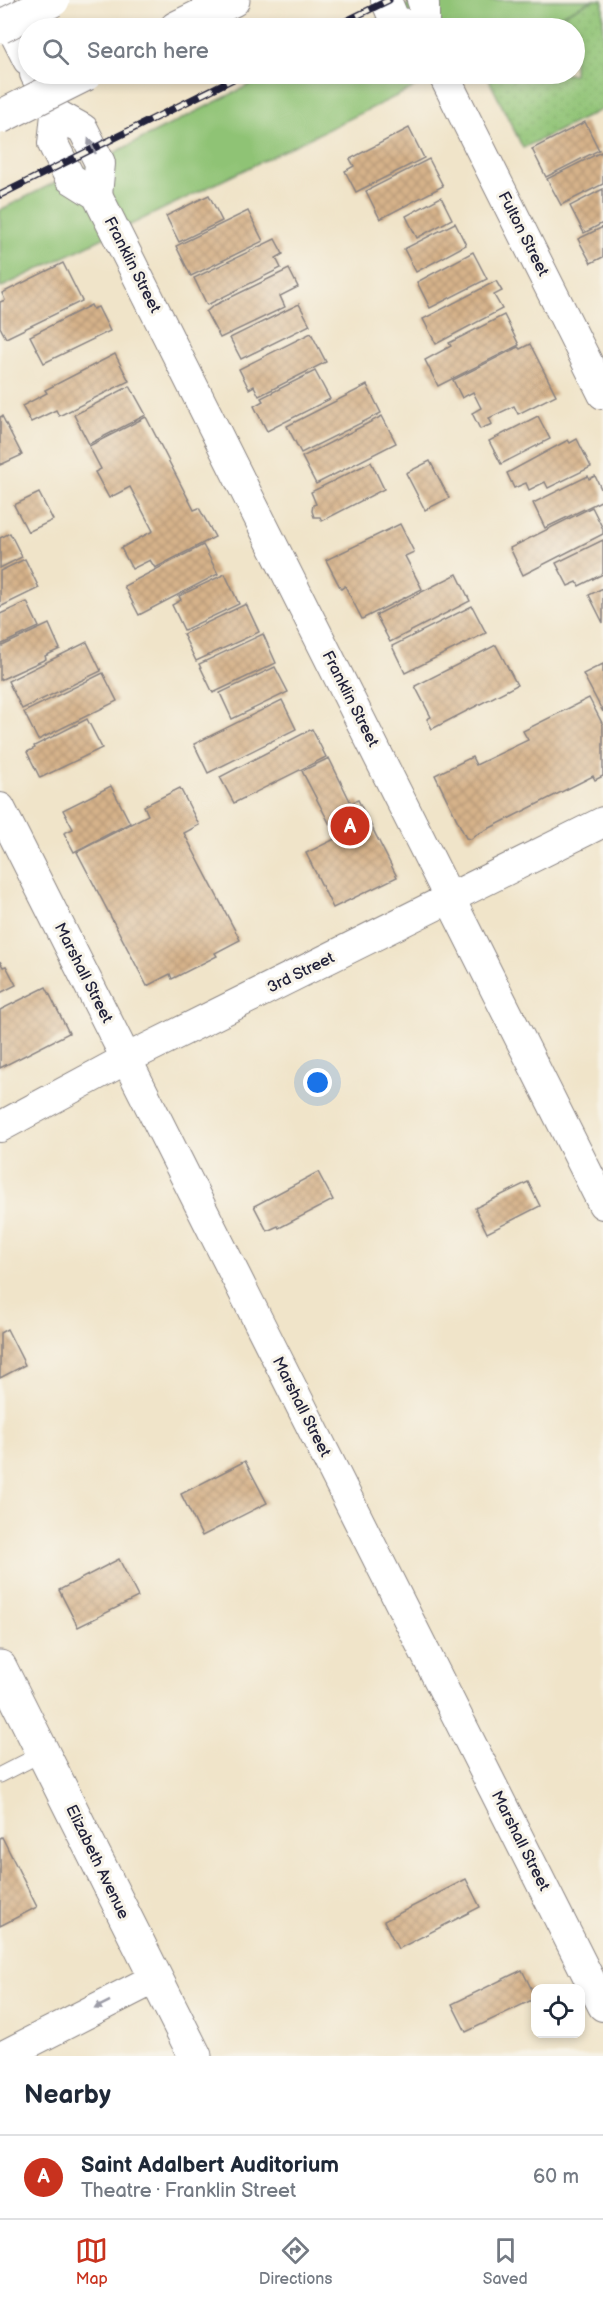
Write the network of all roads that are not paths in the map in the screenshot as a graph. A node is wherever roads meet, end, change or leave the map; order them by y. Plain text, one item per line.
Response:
1 (53, 0) edge
2 (233, 0) edge
3 (386, 0) edge
4 (422, 0) edge
5 (0, 4) edge
6 (196, 18) edge
7 (394, 18) edge
8 (424, 18) edge
9 (0, 27) edge
10 (18, 40) edge
11 (40, 84) edge
12 (66, 84) edge
13 (448, 84) edge
14 (0, 117) edge
15 (603, 394) edge
16 (0, 808) edge
17 (603, 822) edge
18 (451, 899) junction
19 (126, 1059) junction
20 (0, 1126) edge
21 (603, 1204) edge
22 (0, 1667) edge
23 (43, 1753) junction
24 (0, 1775) edge
25 (154, 1979) junction
26 (603, 2006) edge
27 (3, 2056) edge
28 (195, 2056) edge

1 - 9 main road, bridge
2 - 6 main road
3 - 7 street
4 - 8 street
5 - 10 street
11 - 18 street, Franklin Street
12 - 14 main road, bridge
13 - 15 street, Fulton Street
16 - 19 street, Marshall Street
17 - 18 street, 3rd Street
18 - 19 street, 3rd Street
18 - 21 street, Franklin Street
19 - 20 street, 3rd Street
19 - 26 street, Marshall Street
22 - 23 main road, Elizabeth Avenue
23 - 24 lane
23 - 25 main road, Elizabeth Avenue
25 -> 27 street
25 - 28 main road, Elizabeth Avenue

